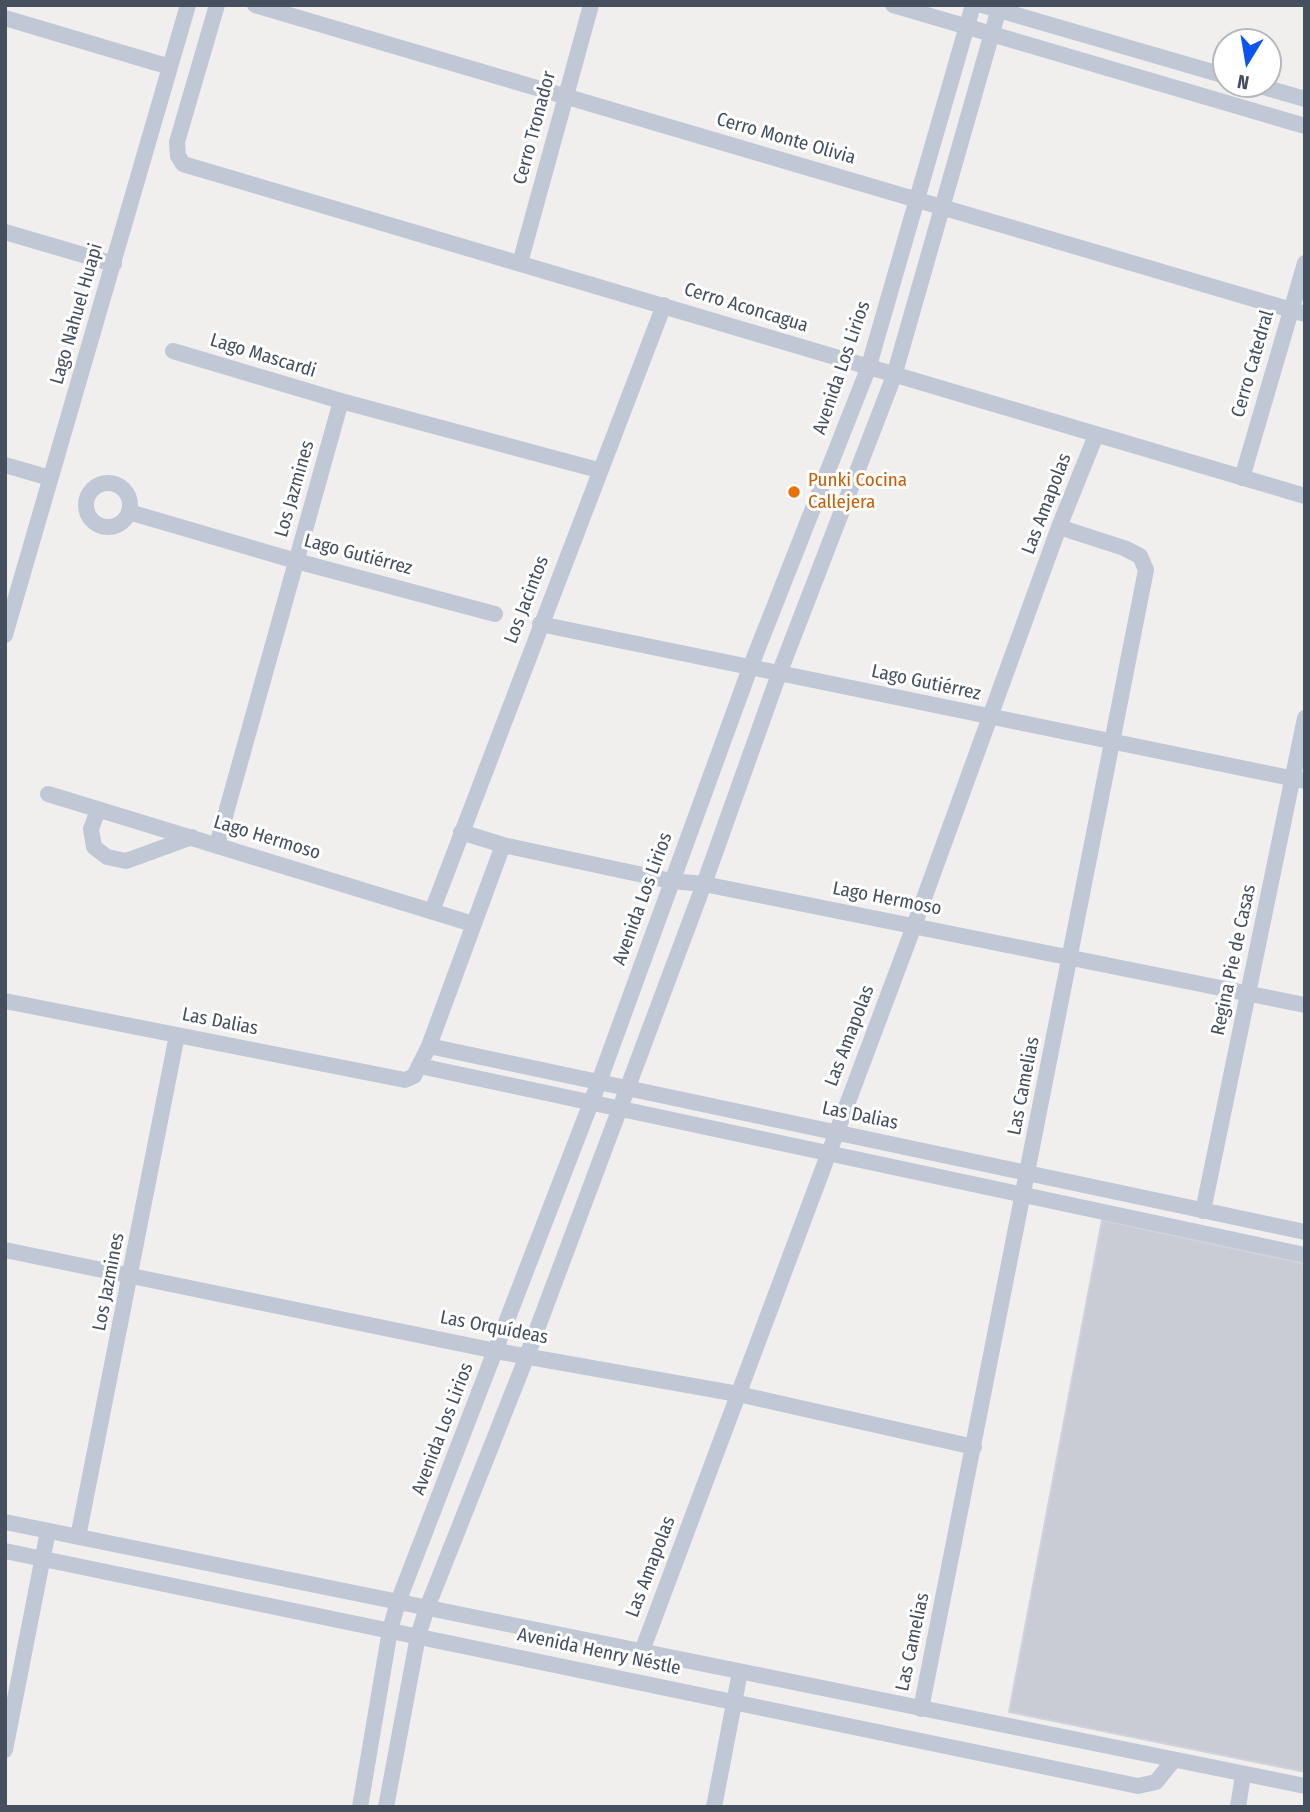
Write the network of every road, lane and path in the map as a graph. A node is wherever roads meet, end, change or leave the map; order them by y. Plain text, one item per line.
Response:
1 (188, 5) edge
2 (217, 5) edge
3 (255, 5) edge
4 (592, 5) edge
5 (893, 5) edge
6 (973, 5) edge
7 (982, 5) edge
8 (999, 8) edge
9 (5, 19) edge
10 (967, 27) junction
11 (991, 34) junction
12 (170, 67) junction
13 (1212, 72) edge
14 (1282, 92) edge
15 (565, 96) junction
16 (1305, 99) edge
17 (1305, 126) edge
18 (916, 200) junction
19 (941, 207) junction
20 (5, 232) edge
21 (520, 263) junction
22 (1305, 263) edge
23 (114, 264) junction
24 (664, 305) junction
25 (1298, 312) edge
26 (173, 351) dead end
27 (868, 369) junction
28 (894, 376) junction
29 (341, 401) junction
30 (1096, 435) junction
31 (5, 465) edge
32 (598, 470) junction
33 (50, 478) junction
34 (1242, 478) junction
35 (1305, 496) edge
36 (129, 512) dead end
37 (1059, 527) junction
38 (296, 561) junction
39 (495, 614) dead end
40 (540, 624) junction
41 (5, 635) edge
42 (750, 668) junction
43 (779, 674) junction
44 (991, 718) junction
45 (1304, 725) edge
46 (1111, 743) junction
47 (1299, 780) edge
48 (47, 794) dead end
49 (99, 810) junction
50 (461, 832) junction
51 (191, 837) junction
52 (217, 845) junction
53 (503, 845) junction
54 (671, 881) junction
55 (704, 884) junction
56 (432, 911) junction
57 (473, 924) junction
58 (914, 926) junction
59 (1070, 957) junction
60 (1248, 993) junction
61 (5, 1001) edge
62 (1305, 1005) edge
63 (177, 1035) junction
64 (429, 1046) junction
65 (420, 1066) junction
66 (599, 1082) junction
67 (626, 1088) junction
68 (592, 1103) junction
69 (618, 1109) junction
70 (835, 1132) junction
71 (827, 1153) junction
72 (1028, 1173) junction
73 (1024, 1195) junction
74 (1203, 1210) junction
75 (1305, 1232) edge
76 (5, 1250) edge
77 (1305, 1255) edge
78 (132, 1276) junction
79 (496, 1351) junction
80 (527, 1356) junction
81 (738, 1394) junction
82 (974, 1447) junction
83 (5, 1522) edge
84 (47, 1531) junction
85 (78, 1537) junction
86 (5, 1551) edge
87 (42, 1559) junction
88 (398, 1602) junction
89 (427, 1608) junction
90 (390, 1630) junction
91 (418, 1636) junction
92 (642, 1651) junction
93 (740, 1672) junction
94 (733, 1702) junction
95 (921, 1709) junction
96 (5, 1750) edge
97 (1173, 1760) junction
98 (1243, 1775) junction
99 (1305, 1786) edge
100 (360, 1807) edge
101 (386, 1807) edge
102 (714, 1807) edge
103 (1238, 1807) edge

1 - 12 street, Lago Nahuel Huapi
2 - 21 street, Cerro Aconcagua
3 - 15 street, Cerro Monte Olivia
4 - 15 street, Cerro Tronador
5 - 10 street
6 - 10 street, Avenida Los Lirios
7 - 8 street
8 - 11 street
8 - 13 street
9 - 12 street
10 - 11 street
10 - 18 street, Avenida Los Lirios
11 - 17 street
11 - 19 street
12 - 23 street, Lago Nahuel Huapi
14 - 16 street
15 - 18 street, Cerro Monte Olivia
15 - 21 street, Cerro Tronador
18 - 19 street, Cerro Monte Olivia
18 - 27 street, Avenida Los Lirios
19 - 25 street, Cerro Monte Olivia
19 - 28 street
20 - 23 street
21 - 24 street, Cerro Aconcagua
22 - 25 street, Cerro Catedral
23 - 33 street, Lago Nahuel Huapi
24 - 27 street, Cerro Aconcagua
24 - 32 street, Los Jacintos
25 - 34 street, Cerro Catedral
26 - 29 street, Lago Mascardi
27 - 28 street, Cerro Aconcagua
27 - 42 street, Avenida Los Lirios
28 - 30 street, Cerro Aconcagua
28 - 43 street
29 - 32 street
29 - 38 street, Los Jazmines
30 - 34 street, Cerro Aconcagua
30 - 37 street, Las Amapolas
31 - 33 street
32 - 40 street, Los Jacintos
33 - 41 street, Lago Nahuel Huapi
34 - 35 street, Cerro Aconcagua
36 - 38 street, Lago Gutiérrez
37 - 44 street, Las Amapolas
37 - 46 street, Las Camelias
38 - 39 street, Lago Gutiérrez
38 - 52 street, Los Jazmines
40 - 42 street, Lago Gutiérrez
40 - 50 street, Los Jacintos
42 - 43 street, Lago Gutiérrez
42 - 54 street, Avenida Los Lirios
43 - 44 street, Lago Gutiérrez
43 - 55 street
44 - 46 street, Lago Gutiérrez
44 - 58 street, Las Amapolas
45 - 47 street, Regina Pie de Casas
46 - 47 street, Lago Gutiérrez
46 - 59 street, Las Camelias
47 - 60 street, Regina Pie de Casas
48 - 49 street, Lago Hermoso
49 - 51 street, Lago Hermoso
49 - 51 street
50 - 53 street, Lago Hermoso
50 - 56 street, Los Jacintos
51 - 52 street, Lago Hermoso
52 - 56 street, Lago Hermoso
53 - 54 street, Lago Hermoso
53 - 57 street
54 - 55 street, Lago Hermoso
54 - 66 street, Avenida Los Lirios
55 - 58 street, Lago Hermoso
55 - 67 street
56 - 57 street, Lago Hermoso
57 - 64 street
58 - 59 street, Lago Hermoso
58 - 70 street, Las Amapolas
59 - 60 street, Lago Hermoso
59 - 72 street, Las Camelias
60 - 62 street, Lago Hermoso
60 - 74 street, Regina Pie de Casas
61 - 63 street, Las Dalias
63 - 65 street, Las Dalias
63 - 78 street, Los Jazmines
64 - 65 street
64 - 66 street, Las Dalias
65 - 68 street
66 - 67 street, Las Dalias
66 - 68 street, Avenida Los Lirios
67 - 69 street
67 - 70 street, Las Dalias
68 - 69 street
68 - 79 street, Avenida Los Lirios
69 - 71 street
69 - 80 street
70 - 71 street, Las Amapolas
70 - 72 street, Las Dalias
71 - 73 street
71 - 81 street, Las Amapolas
72 - 73 street, Las Camelias
72 - 74 street, Las Dalias
73 - 77 street
73 - 82 street, Las Camelias
74 - 75 street, Las Dalias
76 - 78 street, Las Orquídeas
78 - 79 street, Las Orquídeas
78 - 85 street, Los Jazmines
79 - 80 street, Las Orquídeas
79 - 88 street, Avenida Los Lirios
80 - 81 street, Las Orquídeas
80 - 89 street
81 - 82 street, Las Orquídeas
81 - 92 street, Las Amapolas
82 - 95 street, Las Camelias
83 - 84 street, Avenida Henry Néstle
84 - 85 street, Avenida Henry Néstle
84 - 87 street
85 - 88 street, Avenida Henry Néstle
86 - 87 street, Avenida Henry Néstle
87 - 90 street, Avenida Henry Néstle
87 - 96 street
88 - 89 street, Avenida Henry Néstle
88 - 90 street, Avenida Los Lirios
89 - 91 street
89 - 92 street, Avenida Henry Néstle
90 - 91 street, Avenida Henry Néstle
90 - 100 street, Avenida Los Lirios
91 - 94 street, Avenida Henry Néstle
91 - 101 street
92 - 93 street, Avenida Henry Néstle
93 - 94 street
93 - 95 street, Avenida Henry Néstle
94 - 97 street, Avenida Henry Néstle
94 - 102 street
95 - 97 street, Avenida Henry Néstle
97 - 98 street, Avenida Henry Néstle
98 - 99 street, Avenida Henry Néstle
98 - 103 street

